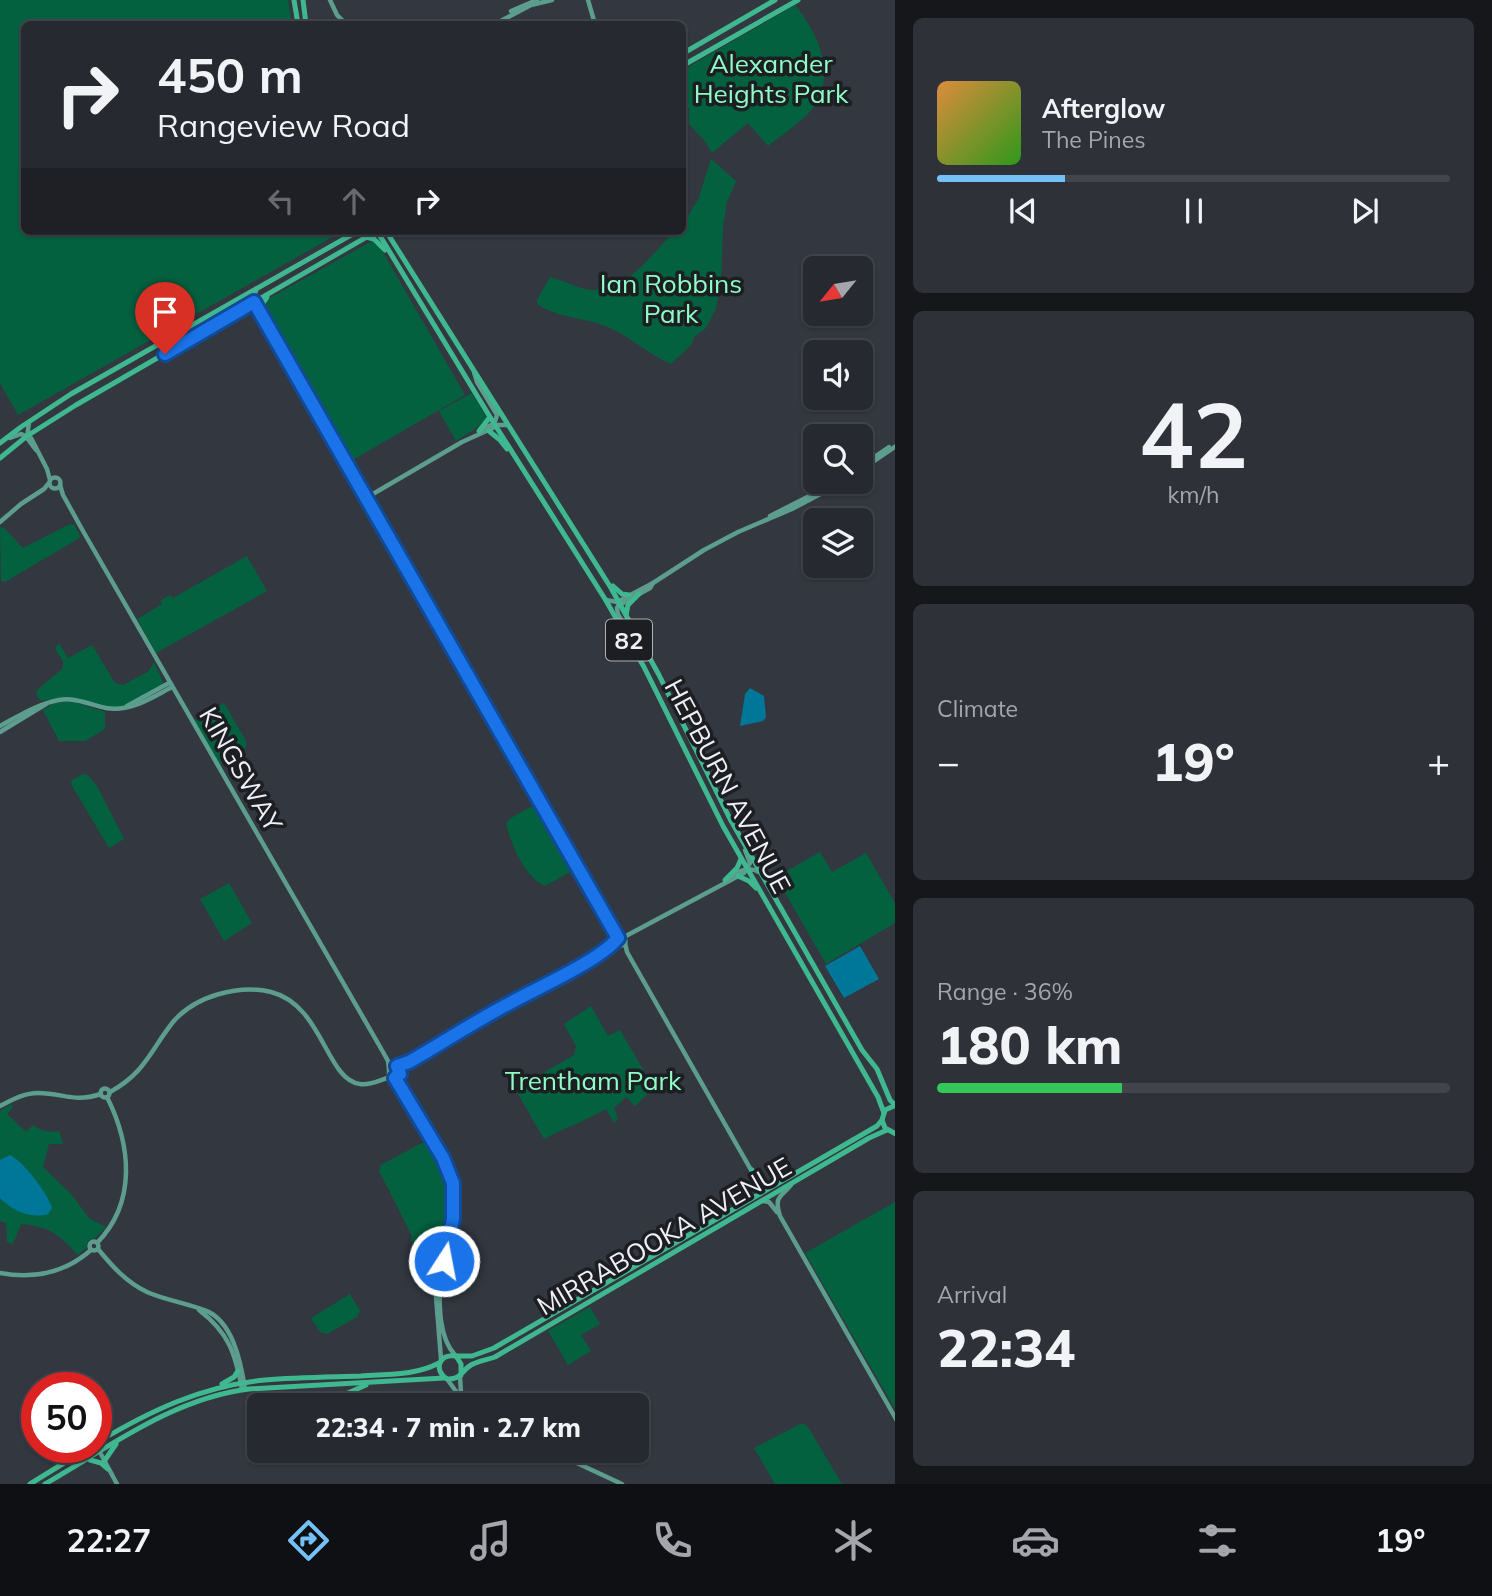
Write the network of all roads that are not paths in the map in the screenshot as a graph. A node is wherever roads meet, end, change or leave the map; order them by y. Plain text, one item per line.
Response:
1 (295, 0) edge
2 (303, 0) edge
3 (328, 0) edge
4 (537, 0) edge
5 (552, 0) edge
6 (589, 0) edge
7 (775, 0) edge
8 (798, 0) edge
9 (298, 21) edge
10 (306, 21) edge
11 (342, 21) edge
12 (494, 21) edge
13 (501, 21) edge
14 (595, 21) edge
15 (686, 52) edge
16 (686, 64) edge
17 (350, 235) edge
18 (370, 235) edge
19 (379, 235) edge
20 (388, 235) edge
21 (391, 235) edge
22 (366, 237) junction
23 (392, 242) junction
24 (390, 254) junction
25 (257, 287) junction
26 (275, 290) junction
27 (231, 302) junction
28 (254, 302) junction
29 (259, 309) junction
30 (266, 324) junction
31 (474, 372) junction
32 (490, 417) junction
33 (29, 422) junction
34 (49, 422) junction
35 (495, 424) junction
36 (506, 425) junction
37 (489, 431) junction
38 (477, 433) junction
39 (27, 436) junction
40 (33, 441) junction
41 (1, 442) edge
42 (895, 444) edge
43 (37, 451) junction
44 (0, 458) edge
45 (873, 460) edge
46 (526, 474) junction
47 (54, 484) junction
48 (814, 494) edge
49 (820, 494) edge
50 (366, 498) junction
51 (0, 522) edge
52 (704, 550) junction
53 (590, 555) junction
54 (653, 583) junction
55 (639, 594) junction
56 (629, 595) junction
57 (605, 600) junction
58 (619, 603) junction
59 (625, 615) junction
60 (638, 656) junction
61 (170, 685) junction
62 (47, 704) junction
63 (0, 726) edge
64 (0, 732) edge
65 (735, 827) junction
66 (741, 859) junction
67 (747, 869) junction
68 (761, 873) junction
69 (738, 876) junction
70 (724, 881) junction
71 (766, 902) junction
72 (621, 941) junction
73 (394, 1072) junction
74 (109, 1095) junction
75 (895, 1105) edge
76 (0, 1106) edge
77 (883, 1117) junction
78 (887, 1130) junction
79 (895, 1133) edge
80 (752, 1170) junction
81 (773, 1185) junction
82 (791, 1185) junction
83 (763, 1191) junction
84 (764, 1201) junction
85 (780, 1216) junction
86 (97, 1246) junction
87 (0, 1273) edge
88 (440, 1275) junction
89 (438, 1284) junction
90 (455, 1355) junction
91 (440, 1361) junction
92 (240, 1370) junction
93 (460, 1376) junction
94 (445, 1379) junction
95 (252, 1381) junction
96 (379, 1382) junction
97 (243, 1386) junction
98 (213, 1388) junction
99 (348, 1393) dead end
100 (457, 1393) edge
101 (461, 1393) edge
102 (895, 1419) edge
103 (112, 1438) edge
104 (118, 1442) junction
105 (112, 1444) edge
106 (68, 1463) edge
107 (81, 1463) edge
108 (574, 1463) edge
109 (106, 1464) joint
110 (30, 1484) edge
111 (45, 1484) edge
112 (117, 1484) edge
113 (620, 1484) edge

1 - 9 main road
2 - 10 main road
3 - 11 street
4 - 12 street
5 - 13 street
6 - 14 street
7 - 15 main road
8 - 16 main road
17 - 25 main road
18 - 22 main road
19 - 24 main road, HEPBURN AVENUE / 82
20 - 23 main road, HEPBURN AVENUE / 82
21 - 23 main road
22 - 24 main road
22 - 26 main road
23 - 31 main road, HEPBURN AVENUE / 82
24 - 32 main road, HEPBURN AVENUE / 82
25 - 27 main road
25 - 28 street
26 - 28 main road
26 - 29 main road
27 - 28 street
27 - 33 main road
28 - 29 street
28 - 30 street
28 - 34 main road
29 - 30 street
30 - 50 street
31 - 35 street
31 - 36 main road, HEPBURN AVENUE / 82
32 - 35 main road, HEPBURN AVENUE / 82
32 - 38 main road
33 - 39 street
33 - 41 main road
34 - 39 main road
34 - 40 street
35 - 36 street
35 - 37 street
35 - 38 street
35 - 46 main road, HEPBURN AVENUE / 82
36 - 53 main road, HEPBURN AVENUE / 82
37 - 38 street
37 - 46 main road
38 - 50 street
39 - 40 street, KINGSWAY
39 - 41 street
39 - 43 street, KINGSWAY
39 - 44 main road
40 - 43 street, KINGSWAY
42 - 45 street
43 - 47 street, KINGSWAY
46 - 57 main road, HEPBURN AVENUE / 82
47 - 51 street
47 - 61 street, KINGSWAY
48 - 52 street
49 - 52 street
50 - 72 street
52 - 54 street
53 - 56 main road
53 - 58 main road, HEPBURN AVENUE / 82
54 - 55 street
54 - 56 street
55 - 58 street
55 - 59 main road
56 - 58 street
57 - 58 street
57 - 60 main road, HEPBURN AVENUE / 82
58 - 59 main road, HEPBURN AVENUE / 82
58 - 60 street
59 - 65 main road, HEPBURN AVENUE / 82
60 - 66 main road, HEPBURN AVENUE / 82
61 - 62 street
61 - 73 street, KINGSWAY
62 - 63 street
62 - 64 street
65 - 67 street
65 - 68 main road, HEPBURN AVENUE / 82
66 - 67 main road, HEPBURN AVENUE / 82
66 - 70 main road
67 - 68 street
67 - 69 street
67 - 70 street
67 - 71 main road, HEPBURN AVENUE / 82
68 - 75 main road, HEPBURN AVENUE / 82
69 - 70 street
69 - 71 main road
70 - 72 street
71 - 77 main road, HEPBURN AVENUE / 82
72 - 73 street
72 - 80 street
73 - 74 street
73 - 88 street, KINGSWAY
74 - 76 street
74 - 86 street
75 - 77 main road, 82
77 - 78 main road, 82
77 - 81 main road, MIRRABOOKA AVENUE
78 - 79 main road
78 - 82 main road, MIRRABOOKA AVENUE
80 - 81 main road
80 - 83 street
81 - 83 main road, MIRRABOOKA AVENUE
82 - 83 main road
82 - 84 main road, MIRRABOOKA AVENUE
82 - 85 street
83 - 90 main road, MIRRABOOKA AVENUE
84 - 85 street
84 - 93 main road, MIRRABOOKA AVENUE
85 - 102 street
86 - 87 street
86 - 92 street
88 - 89 street
88 - 89 street
89 - 90 street
89 - 91 street
90 - 91 main road
90 - 93 main road
91 - 94 main road
91 - 95 main road
92 - 95 street
92 - 97 street
92 - 98 main road
93 - 94 main road
93 - 101 street
94 - 96 main road
94 - 100 street
95 - 97 main road
96 - 97 main road
96 - 99 main road
97 - 98 main road
97 - 104 main road
98 - 103 main road
104 - 105 main road
104 - 109 main road
106 - 110 main road
107 - 111 main road
108 - 113 street
109 - 112 street

